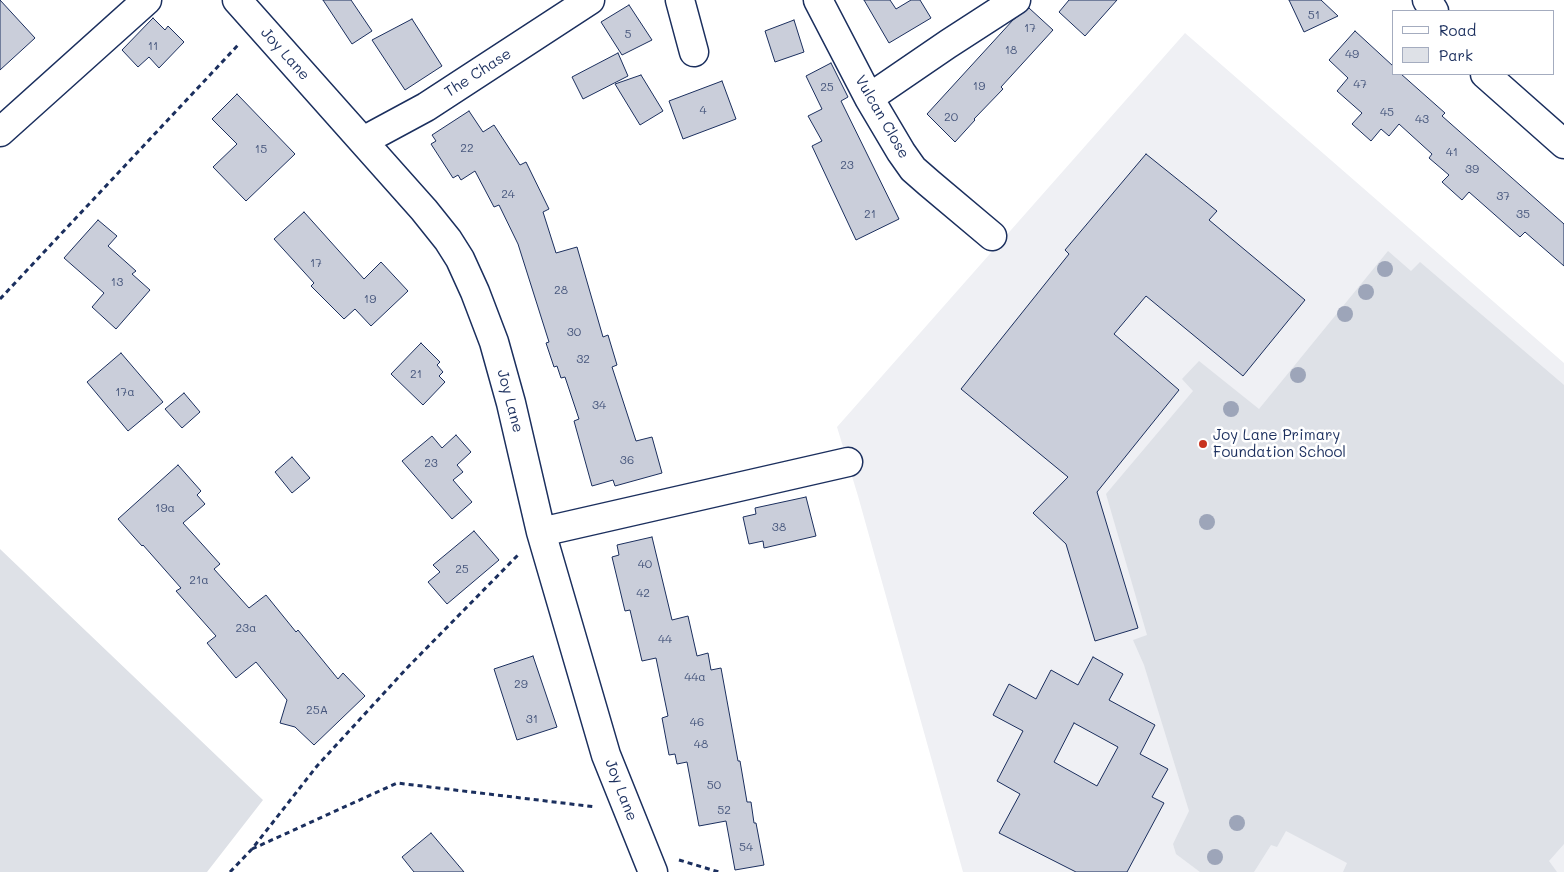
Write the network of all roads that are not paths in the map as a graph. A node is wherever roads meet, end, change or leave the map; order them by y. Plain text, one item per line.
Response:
1 (147, 0) edge
2 (237, 0) edge
3 (590, 0) edge
4 (680, 0) edge
5 (818, 0) edge
6 (1016, 0) edge
7 (694, 52) dead end
8 (1486, 75) edge
9 (869, 98) junction
10 (0, 132) edge
11 (363, 141) junction
12 (1564, 144) edge
13 (992, 236) dead end
14 (848, 462) dead end
15 (541, 532) junction
16 (652, 872) edge

1 - 10 street
2 - 11 street, Joy Lane
3 - 11 street, The Chase
4 - 7 street
5 - 9 street, Vulcan Close
6 - 9 street
8 - 12 street
9 - 13 street, Vulcan Close
11 - 15 street, Joy Lane
14 - 15 street
15 - 16 street, Joy Lane

